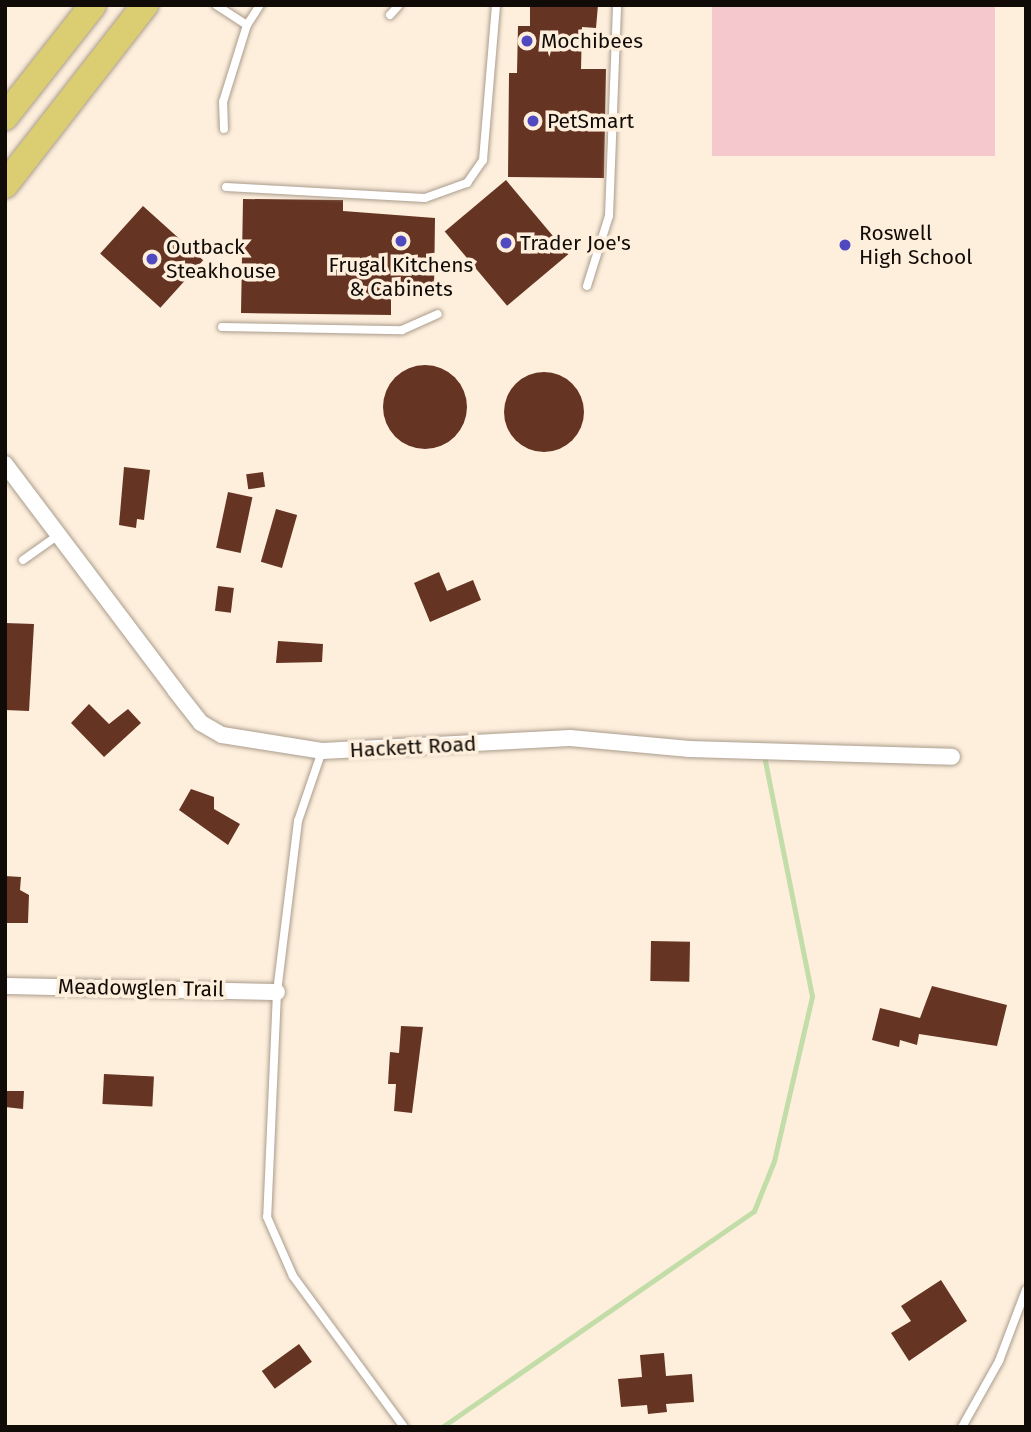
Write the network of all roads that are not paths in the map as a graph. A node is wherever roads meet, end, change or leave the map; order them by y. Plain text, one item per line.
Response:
1 (93, 5) edge
2 (145, 5) edge
3 (216, 5) edge
4 (260, 5) edge
5 (398, 5) edge
6 (496, 5) edge
7 (617, 5) edge
8 (390, 15) dead end
9 (247, 25) junction
10 (5, 117) edge
11 (224, 129) dead end
12 (5, 185) edge
13 (226, 187) dead end
14 (587, 286) dead end
15 (438, 314) dead end
16 (222, 327) dead end
17 (5, 464) edge
18 (57, 536) junction
19 (23, 560) dead end
20 (322, 751) junction
21 (952, 757) dead end
22 (5, 986) edge
23 (277, 992) junction
24 (1026, 1290) edge
25 (404, 1427) edge
26 (962, 1427) edge

1 - 10 main road
2 - 12 main road
3 - 9 lane
4 - 9 lane
5 - 8 lane
6 - 13 lane
7 - 14 lane
9 - 11 lane
15 - 16 lane
17 - 18 street, Hackett Road
18 - 19 lane
18 - 20 street, Hackett Road
20 - 21 street, Hackett Road
20 - 23 lane
22 - 23 street, Meadowglen Trail
23 - 25 lane
24 - 26 lane

